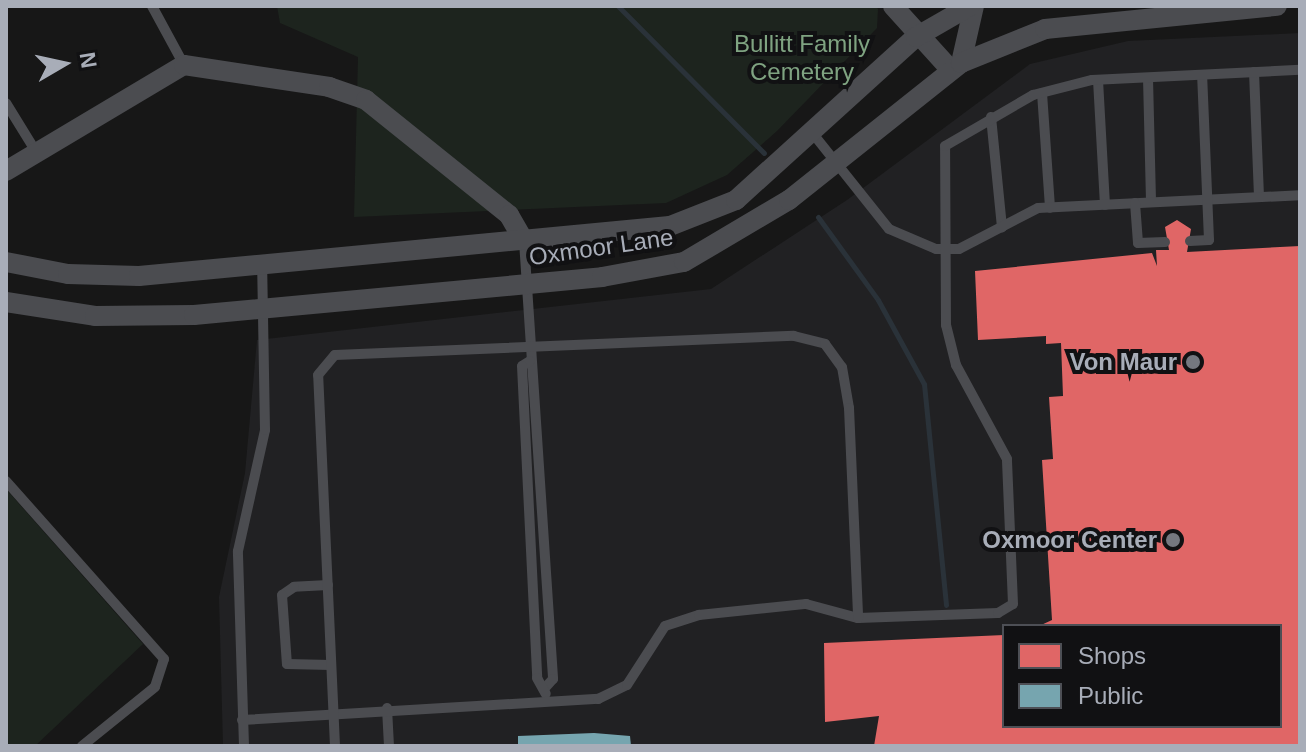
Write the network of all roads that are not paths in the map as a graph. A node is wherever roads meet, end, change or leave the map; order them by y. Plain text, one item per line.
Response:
1 (152, 6) edge
2 (893, 6) edge
3 (972, 6) edge
4 (1277, 6) edge
5 (916, 37) junction
6 (184, 65) junction
7 (955, 66) junction
8 (1300, 70) edge
9 (1254, 72) junction
10 (1202, 75) junction
11 (1148, 78) junction
12 (1098, 80) junction
13 (1042, 93) junction
14 (6, 103) edge
15 (991, 117) junction
16 (814, 135) junction
17 (35, 150) junction
18 (835, 159) junction
19 (6, 171) edge
20 (1300, 195) edge
21 (1259, 197) junction
22 (1207, 199) junction
23 (1151, 202) junction
24 (1135, 203) junction
25 (1105, 205) junction
26 (1050, 208) junction
27 (1002, 227) junction
28 (524, 241) junction
29 (1190, 241) dead end
30 (1165, 242) dead end
31 (941, 249) junction
32 (6, 262) edge
33 (262, 264) junction
34 (526, 285) junction
35 (6, 302) edge
36 (266, 306) junction
37 (530, 348) junction
38 (6, 481) edge
39 (328, 585) junction
40 (858, 618) junction
41 (331, 665) junction
42 (546, 701) junction
43 (387, 708) junction
44 (333, 712) junction
45 (242, 720) junction
46 (82, 746) edge
47 (244, 746) edge
48 (335, 746) edge
49 (389, 746) edge

1 - 6 lane
2 - 5 street
3 - 5 street, Oxmoor Lane
3 - 7 street
4 - 7 street, Oxmoor Lane
5 - 7 street
5 - 16 street, Oxmoor Lane
6 - 17 street
6 - 28 street
7 - 18 street, Oxmoor Lane
8 - 9 lane
9 - 10 lane
9 - 21 lane
10 - 11 lane
10 - 22 lane
11 - 12 lane
11 - 23 lane
12 - 13 lane
12 - 25 lane
13 - 15 lane
13 - 26 lane
14 - 17 lane
15 - 27 lane
15 - 31 lane
16 - 18 lane
16 - 28 street, Oxmoor Lane
17 - 19 street
18 - 31 lane
18 - 34 street, Oxmoor Lane
20 - 21 lane
21 - 22 lane
22 - 23 lane
22 - 29 lane
23 - 24 lane
24 - 25 lane
24 - 30 lane
25 - 26 lane
26 - 27 lane
27 - 31 lane
28 - 33 street, Oxmoor Lane
28 - 34 lane
31 - 40 lane
32 - 33 street, Oxmoor Lane
33 - 36 lane
34 - 36 street, Oxmoor Lane
34 - 37 lane
35 - 36 street, Oxmoor Lane
36 - 45 lane
37 - 39 lane
37 - 40 lane
37 - 42 lane
38 - 46 lane
39 - 41 lane
39 - 41 lane
40 - 42 lane
41 - 44 lane
42 - 43 lane
43 - 44 lane
43 - 49 lane
44 - 45 lane
44 - 48 lane
45 - 47 lane

